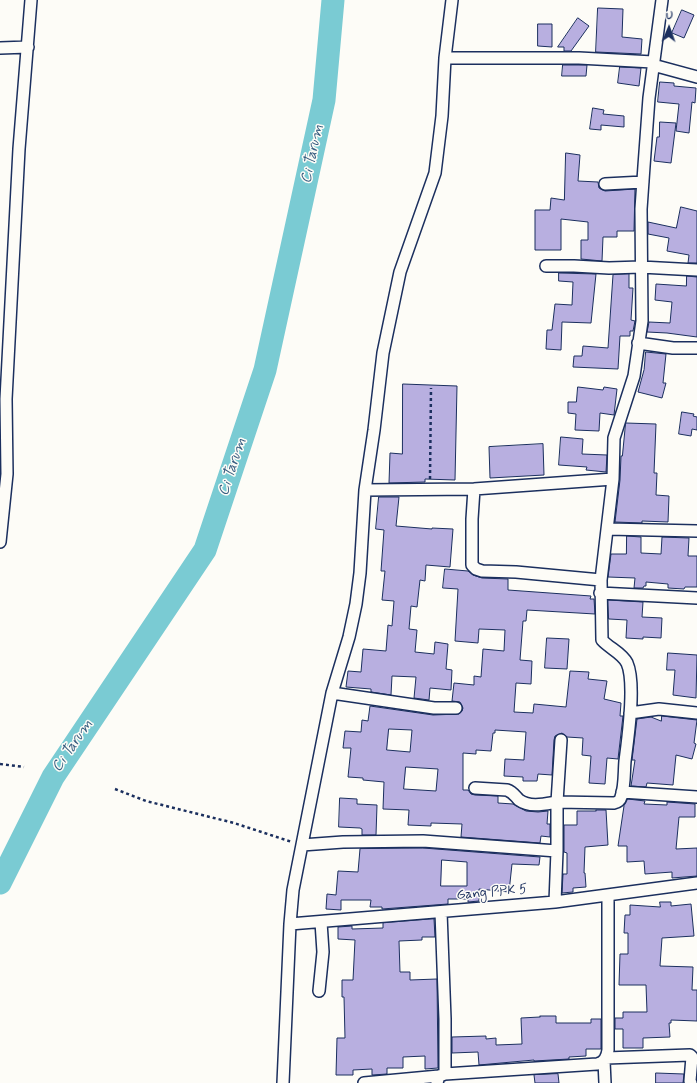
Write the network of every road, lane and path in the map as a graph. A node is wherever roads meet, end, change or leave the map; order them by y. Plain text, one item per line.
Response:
1 (31, 0) edge
2 (452, 0) edge
3 (662, 0) edge
4 (28, 47) junction
5 (0, 48) edge
6 (445, 58) junction
7 (653, 63) junction
8 (697, 77) edge
9 (643, 182) junction
10 (605, 184) dead end
11 (546, 266) dead end
12 (641, 267) junction
13 (697, 270) edge
14 (638, 343) junction
15 (697, 348) edge
16 (431, 388) dead end
17 (613, 479) junction
18 (474, 489) junction
19 (365, 490) junction
20 (430, 490) junction
21 (608, 529) junction
22 (697, 531) edge
23 (0, 542) edge
24 (601, 580) junction
25 (600, 593) junction
26 (697, 598) edge
27 (332, 693) junction
28 (456, 708) dead end
29 (630, 713) junction
30 (697, 714) edge
31 (561, 740) dead end
32 (0, 764) edge
33 (24, 767) dead end
34 (475, 788) dead end
35 (115, 789) dead end
36 (622, 792) junction
37 (697, 797) edge
38 (557, 802) junction
39 (302, 845) junction
40 (557, 851) junction
41 (697, 883) edge
42 (608, 895) junction
43 (555, 902) junction
44 (441, 912) junction
45 (321, 922) junction
46 (290, 924) junction
47 (319, 991) dead end
48 (605, 1060) junction
49 (440, 1078) edge
50 (283, 1083) edge
51 (364, 1083) edge
52 (605, 1083) edge
53 (691, 1083) edge

1 - 4 street
2 - 6 street
3 - 7 street
4 - 5 street
4 - 23 street
6 - 7 street
6 - 19 street
7 - 8 street
7 - 9 street
9 - 10 street
9 - 12 street
11 - 12 street
12 - 13 street
12 - 14 street
14 - 15 street
14 - 17 street
16 - 20 path
17 - 18 street
17 - 21 street
18 - 20 street
18 - 24 street
19 - 20 street
19 - 27 street
21 - 22 street
21 - 24 street
24 - 25 street
25 - 26 street
25 - 29 street
27 - 28 street
27 - 39 street
29 - 30 street
29 - 36 street
31 - 38 street
32 - 33 path
34 - 38 street
35 - 39 path
36 - 37 street
36 - 38 street
38 - 40 street
39 - 40 street
39 - 46 street
40 - 43 street
41 - 42 street, Gang PPK 5
42 - 43 street, Gang PPK 5
42 - 48 street
43 - 44 street, Gang PPK 5
44 - 45 street, Gang PPK 5
44 - 49 street
45 - 46 street, Gang PPK 5
45 - 47 street
46 - 50 street
48 - 49 street
48 - 52 street
48 - 53 street
49 - 51 street

